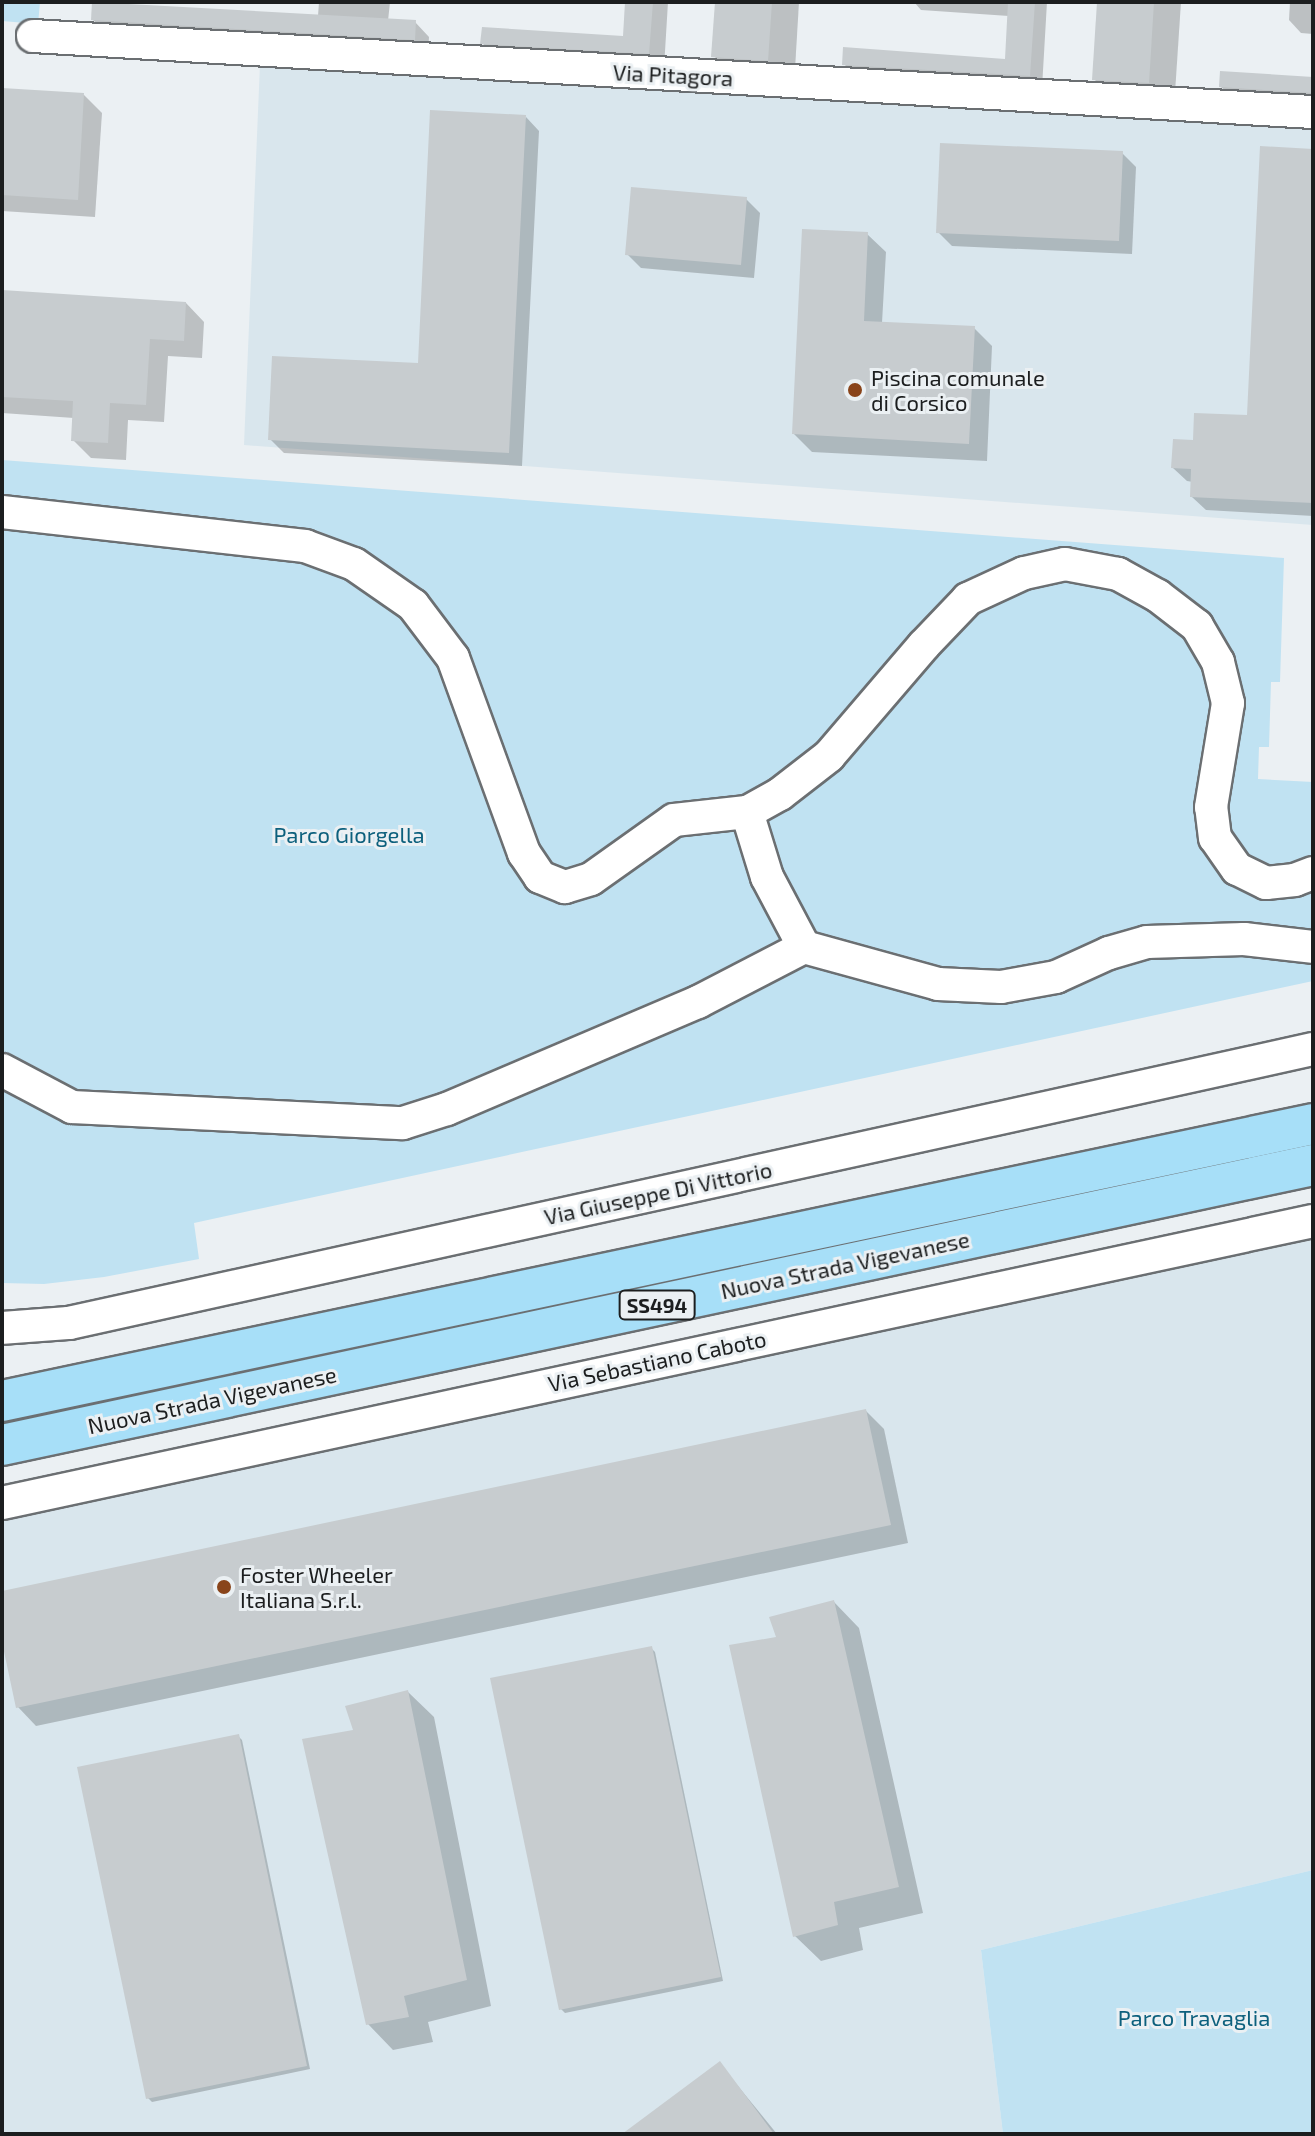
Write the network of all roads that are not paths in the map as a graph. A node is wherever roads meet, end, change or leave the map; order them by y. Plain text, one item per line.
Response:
1 (33, 36) dead end
2 (1313, 112) edge
3 (2, 512) edge
4 (747, 812) junction
5 (1313, 873) edge
6 (804, 947) junction
7 (1313, 947) edge
8 (1313, 1049) edge
9 (2, 1070) edge
10 (1313, 1124) edge
11 (1313, 1165) edge
12 (1313, 1221) edge
13 (2, 1328) edge
14 (2, 1401) edge
15 (2, 1445) edge
16 (2, 1503) edge

1 - 2 street, Via Pitagora
3 - 4 street
4 - 5 street
4 - 6 street
6 - 7 street
6 - 9 street
8 - 13 street, Via Giuseppe Di Vittorio
10 - 14 main road, Nuova Strada Vigevanese / SS494
11 - 15 main road, Nuova Strada Vigevanese / SS494
12 - 16 street, Via Sebastiano Caboto

